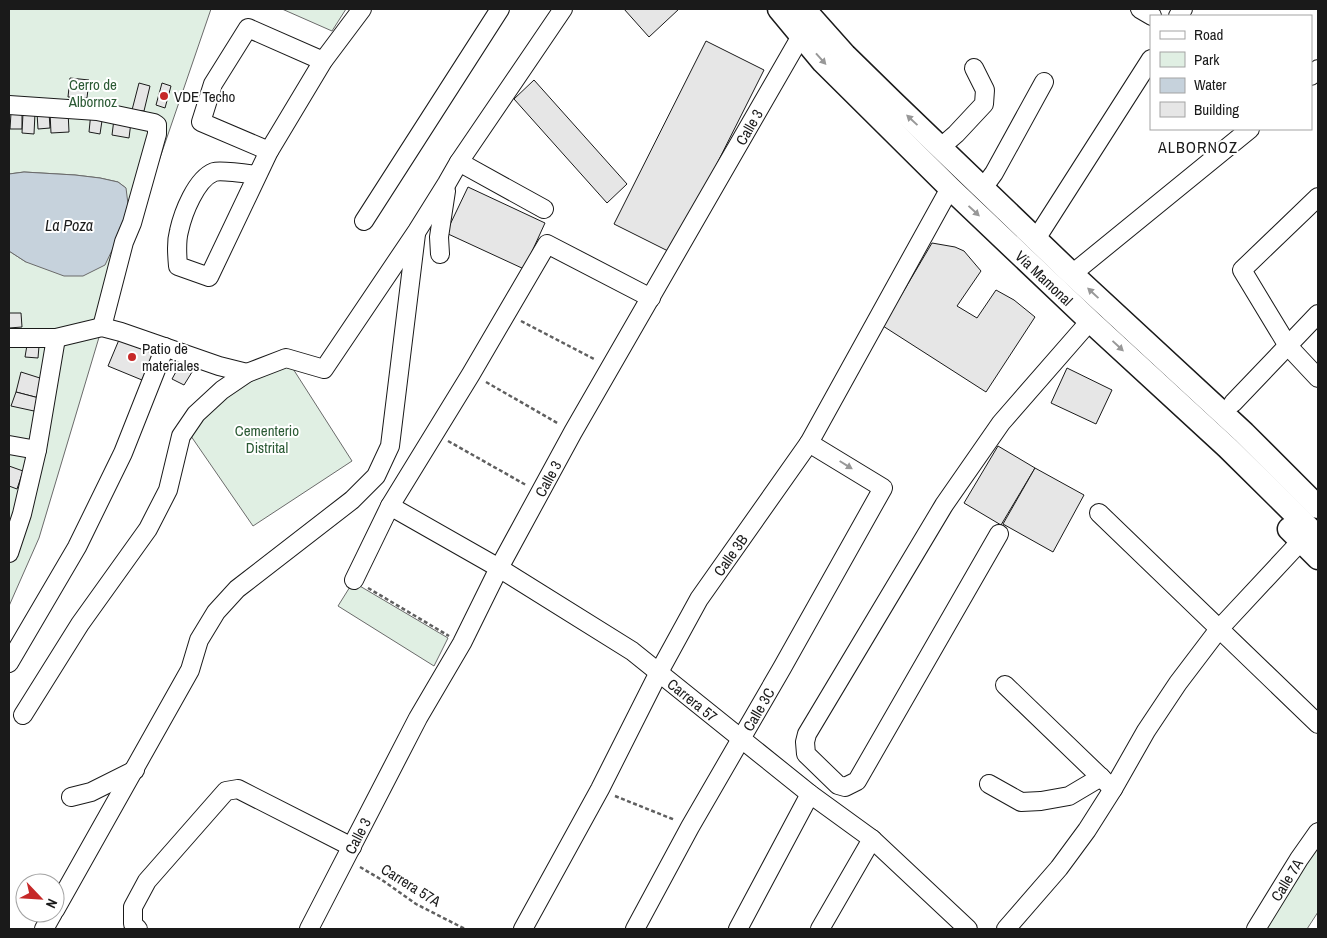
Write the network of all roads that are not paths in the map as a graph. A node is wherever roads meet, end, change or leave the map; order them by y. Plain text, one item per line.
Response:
1 (362, 9) edge
2 (500, 9) edge
3 (563, 9) edge
4 (779, 9) edge
5 (805, 9) edge
6 (801, 36) junction
7 (323, 61) junction
8 (1150, 61) edge
9 (974, 68) dead end
10 (1044, 82) dead end
11 (9, 105) edge
12 (1249, 130) edge
13 (941, 147) junction
14 (269, 150) junction
15 (459, 162) junction
16 (257, 175) junction
17 (447, 183) junction
18 (950, 188) junction
19 (983, 188) junction
20 (1318, 197) edge
21 (544, 209) dead end
22 (364, 221) dead end
23 (417, 231) junction
24 (1036, 239) junction
25 (440, 254) dead end
26 (1072, 274) junction
27 (651, 298) junction
28 (1318, 314) edge
29 (1090, 321) junction
30 (102, 327) junction
31 (9, 338) edge
32 (56, 338) junction
33 (1288, 346) junction
34 (165, 347) junction
35 (247, 373) junction
36 (1318, 378) edge
37 (1170, 380) junction
38 (1233, 403) junction
39 (1236, 440) junction
40 (809, 443) junction
41 (9, 445) edge
42 (37, 450) junction
43 (1318, 486) edge
44 (390, 506) junction
45 (1318, 507) edge
46 (15, 513) edge
47 (1099, 513) dead end
48 (999, 534) dead end
49 (1310, 539) edge
50 (9, 553) edge
51 (1318, 558) edge
52 (499, 568) junction
53 (354, 580) road end
54 (1219, 629) junction
55 (9, 663) edge
56 (659, 672) junction
57 (1005, 685) dead end
58 (23, 715) dead end
59 (1318, 724) edge
60 (742, 738) junction
61 (135, 770) junction
62 (1107, 783) junction
63 (990, 784) dead end
64 (810, 794) junction
65 (71, 797) dead end
66 (1318, 832) edge
67 (872, 839) junction
68 (349, 853) junction
69 (65, 892) edge
70 (138, 929) edge
71 (309, 929) edge
72 (523, 929) edge
73 (635, 929) edge
74 (738, 929) edge
75 (820, 929) edge
76 (968, 929) edge
77 (1006, 929) edge
78 (1256, 929) edge

1 - 7 street
2 - 22 street
3 - 15 street
4 - 6 main road, Vía Mamonal
13 -> 5 main road, Vía Mamonal
6 -> 18 main road, Vía Mamonal
6 - 27 street, Calle 3
7 - 14 street
7 - 14 street
8 - 24 street
9 - 13 street
10 - 19 street
11 - 30 street
12 - 26 street
13 - 19 main road, Vía Mamonal
14 - 16 street
15 - 17 street
15 - 21 street
16 - 16 street
17 - 23 street
17 - 25 street
18 -> 29 main road, Vía Mamonal
18 - 40 street, Calle 3B
19 - 24 main road, Vía Mamonal
20 - 33 street
23 - 35 street
23 - 61 street
24 - 26 main road, Vía Mamonal
37 -> 26 main road, Vía Mamonal
27 - 44 street
27 - 52 street, Calle 3
28 - 33 street
29 -> 37 main road, Vía Mamonal
29 - 48 street
30 - 32 street
30 - 34 street
31 - 32 street
32 - 42 street
33 - 36 street
33 - 38 street
34 - 35 street
34 - 55 street
35 - 58 street
37 - 38 main road
37 - 39 main road, Vía Mamonal
37 - 49 main road
38 - 43 main road
39 - 45 main road, Vía Mamonal
39 - 49 main road, Vía Mamonal
40 - 56 street, Calle 3B
40 -> 60 street, Calle 3C
41 - 42 street
42 - 46 street
44 - 52 street, Carrera 57
44 - 53 street
46 - 50 street
47 - 54 street
49 - 51 main road
49 - 54 street
52 - 56 street, Carrera 57
52 - 68 street, Calle 3
54 - 59 street
54 - 62 street
56 - 60 street, Carrera 57
56 - 72 street, Calle 3B
57 - 62 street
60 - 64 street, Carrera 57
60 - 73 street, Calle 3C
61 - 65 street
61 - 69 street
62 - 63 street
62 - 77 street
64 - 67 street, Carrera 57
64 - 74 street
66 - 78 street, Calle 7A
67 - 75 street
67 - 76 street, Carrera 57
68 - 70 street
68 - 71 street, Calle 3

